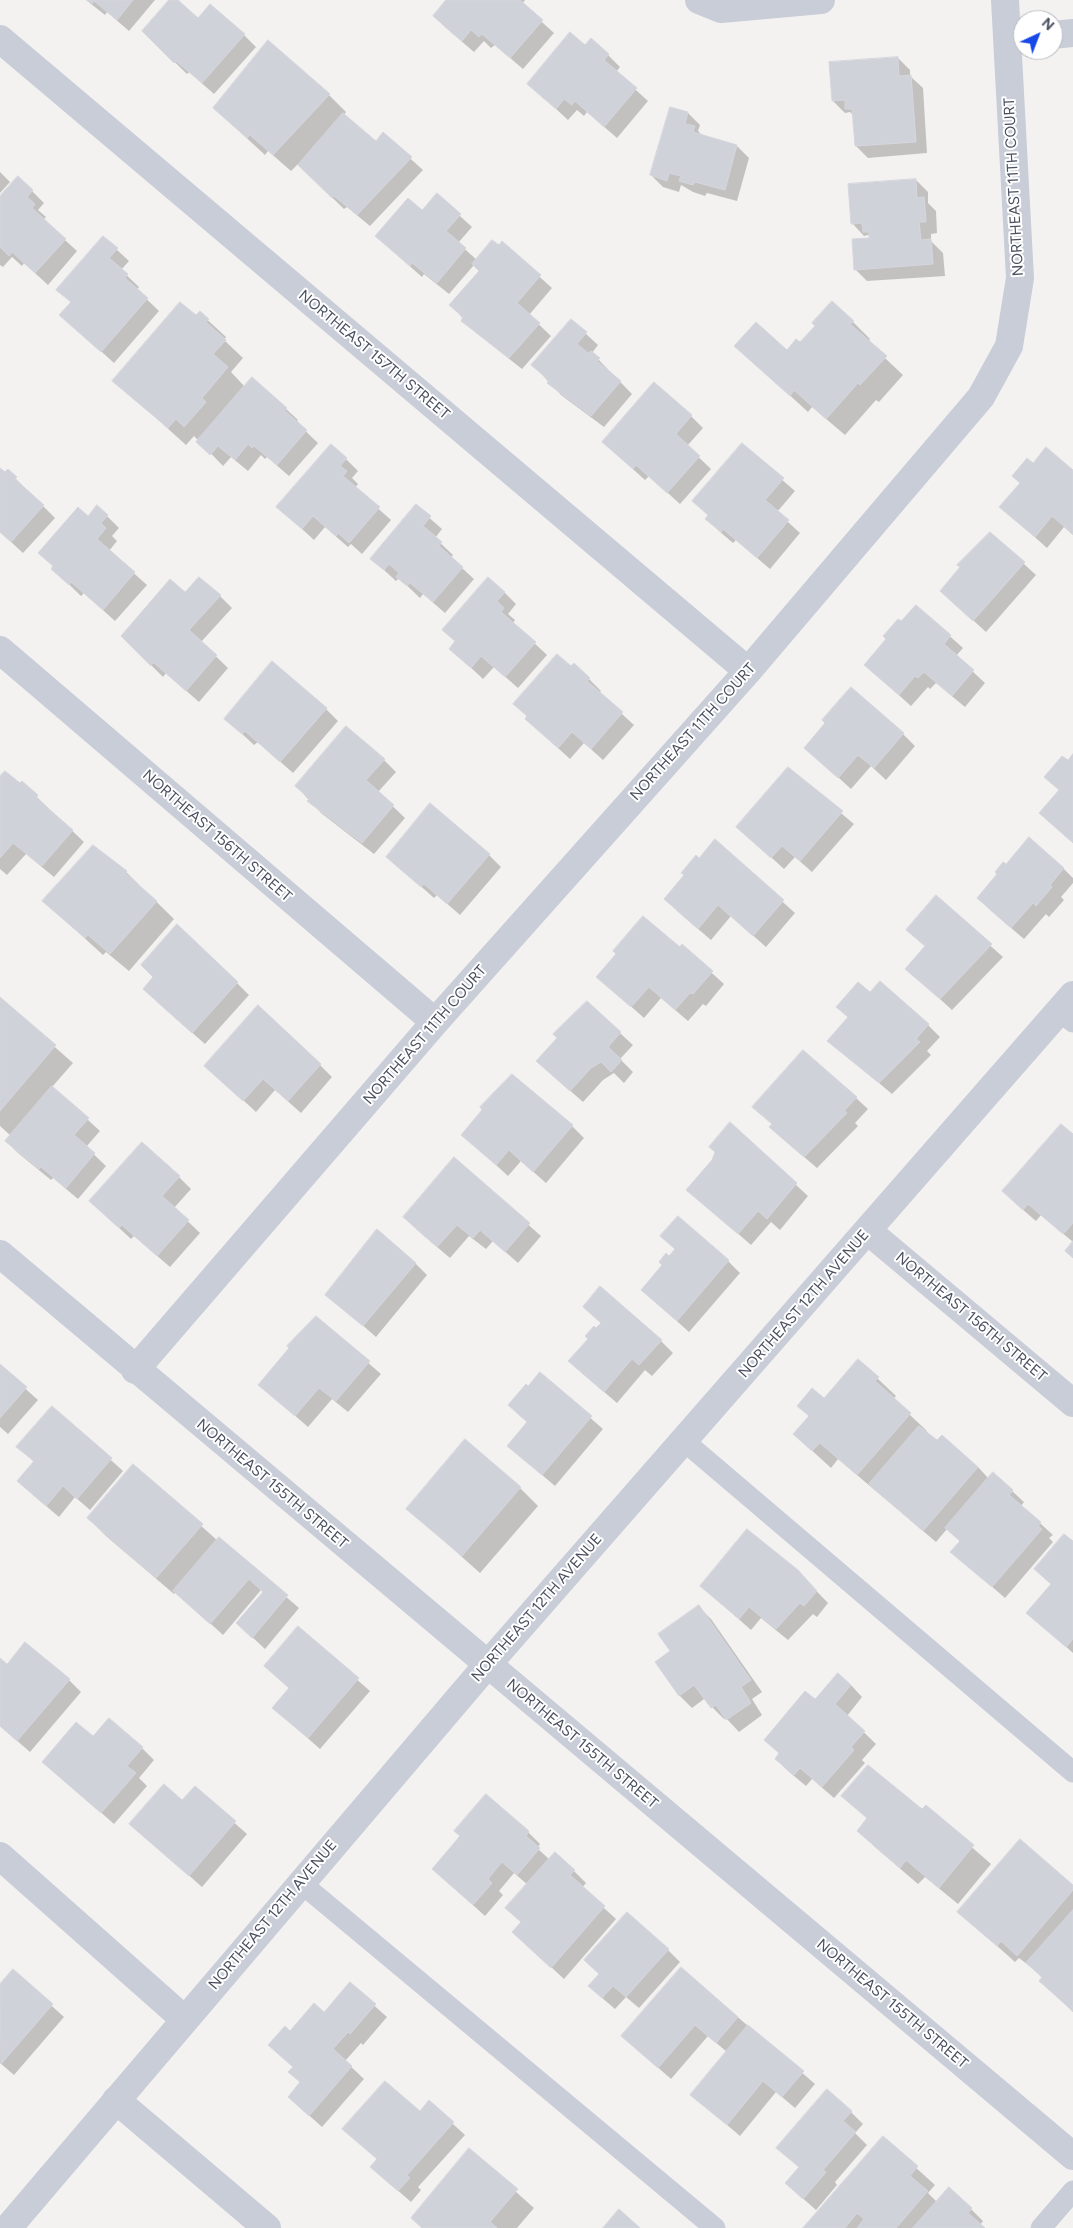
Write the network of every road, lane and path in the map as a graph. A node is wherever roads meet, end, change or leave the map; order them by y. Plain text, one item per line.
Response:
1 (699, 0) edge
2 (821, 0) edge
3 (1005, 0) edge
4 (1013, 31) edge
5 (0, 39) edge
6 (1015, 60) edge
7 (0, 650) edge
8 (748, 672) junction
9 (1068, 1009) edge
10 (435, 1022) junction
11 (868, 1231) junction
12 (0, 1254) edge
13 (135, 1370) junction
14 (1073, 1403) edge
15 (684, 1440) junction
16 (488, 1664) junction
17 (1073, 1772) edge
18 (0, 1856) edge
19 (301, 1882) junction
20 (184, 2019) junction
21 (116, 2100) junction
22 (1073, 2156) edge
23 (1073, 2191) edge
24 (8, 2228) edge
25 (267, 2228) edge
26 (715, 2228) edge
27 (1041, 2228) edge

1 - 2 street
3 - 4 street, NORTHEAST 11TH COURT
5 - 8 street, NORTHEAST 157TH STREET
6 - 8 street, NORTHEAST 11TH COURT
7 - 10 street, NORTHEAST 156TH STREET
8 - 10 street, NORTHEAST 11TH COURT
9 - 11 street, NORTHEAST 12TH AVENUE
10 - 13 street, NORTHEAST 11TH COURT
11 - 14 street, NORTHEAST 156TH STREET
11 - 15 street, NORTHEAST 12TH AVENUE
12 - 13 street, NORTHEAST 155TH STREET
13 - 16 street, NORTHEAST 155TH STREET
15 - 16 street, NORTHEAST 12TH AVENUE
15 - 17 lane
16 - 19 street, NORTHEAST 12TH AVENUE
16 - 22 street, NORTHEAST 155TH STREET
18 - 20 street
19 - 20 street, NORTHEAST 12TH AVENUE
19 - 26 lane
20 - 21 street, NORTHEAST 12TH AVENUE
21 - 24 street, NORTHEAST 12TH AVENUE
21 - 25 street
23 - 27 lane

